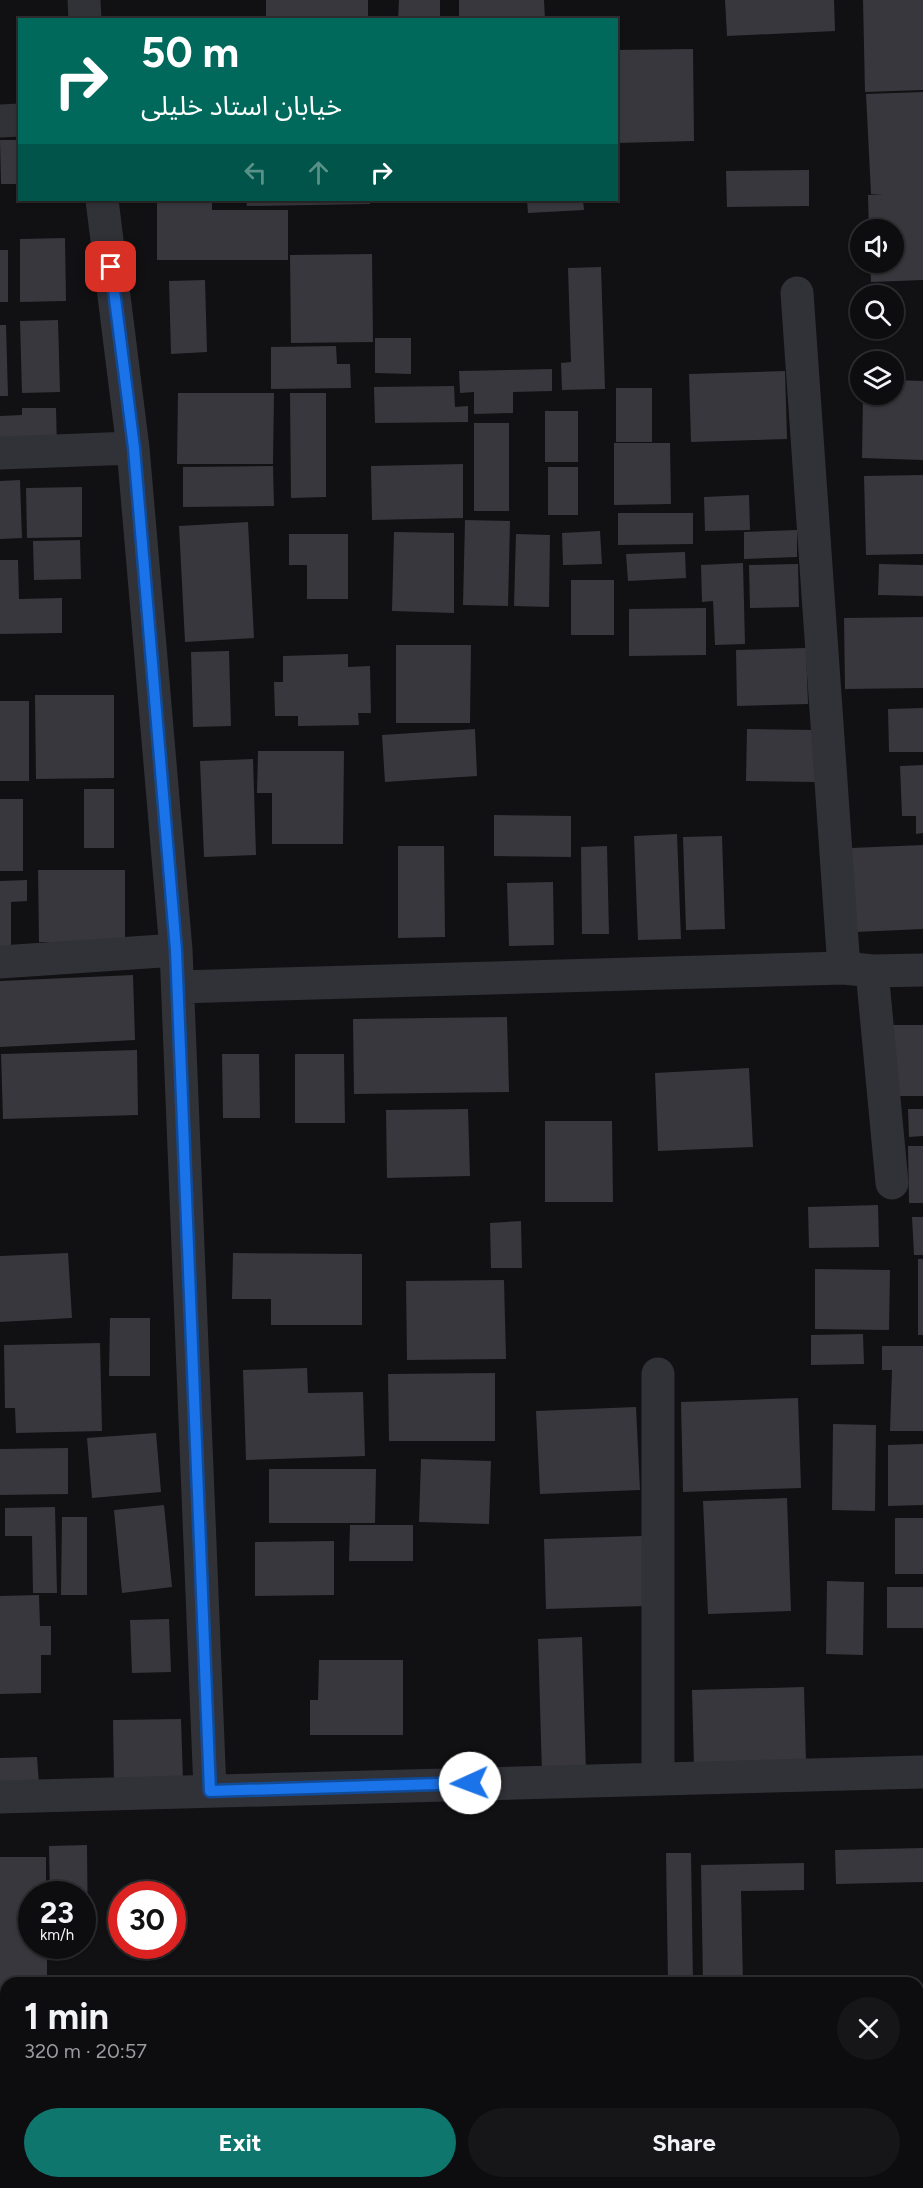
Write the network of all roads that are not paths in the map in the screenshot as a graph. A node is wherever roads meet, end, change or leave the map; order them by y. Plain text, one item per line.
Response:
1 (84, 0) edge
2 (85, 18) edge
3 (18, 120) edge
4 (0, 121) edge
5 (102, 201) edge
6 (797, 293) dead end
7 (134, 448) junction
8 (0, 453) edge
9 (176, 950) junction
10 (0, 962) edge
11 (858, 970) junction
12 (923, 970) edge
13 (178, 987) junction
14 (892, 1183) dead end
15 (658, 1374) dead end
16 (923, 1772) edge
17 (658, 1778) junction
18 (210, 1791) junction
19 (0, 1797) edge

1 - 2 street
3 - 4 street
5 - 7 street
6 - 11 street
7 - 8 street
7 - 9 street
9 - 10 street
9 - 13 street
11 - 12 street
11 - 13 street
11 - 14 street
13 - 18 street
15 - 17 street
16 - 17 street
17 - 18 street
18 - 19 street

